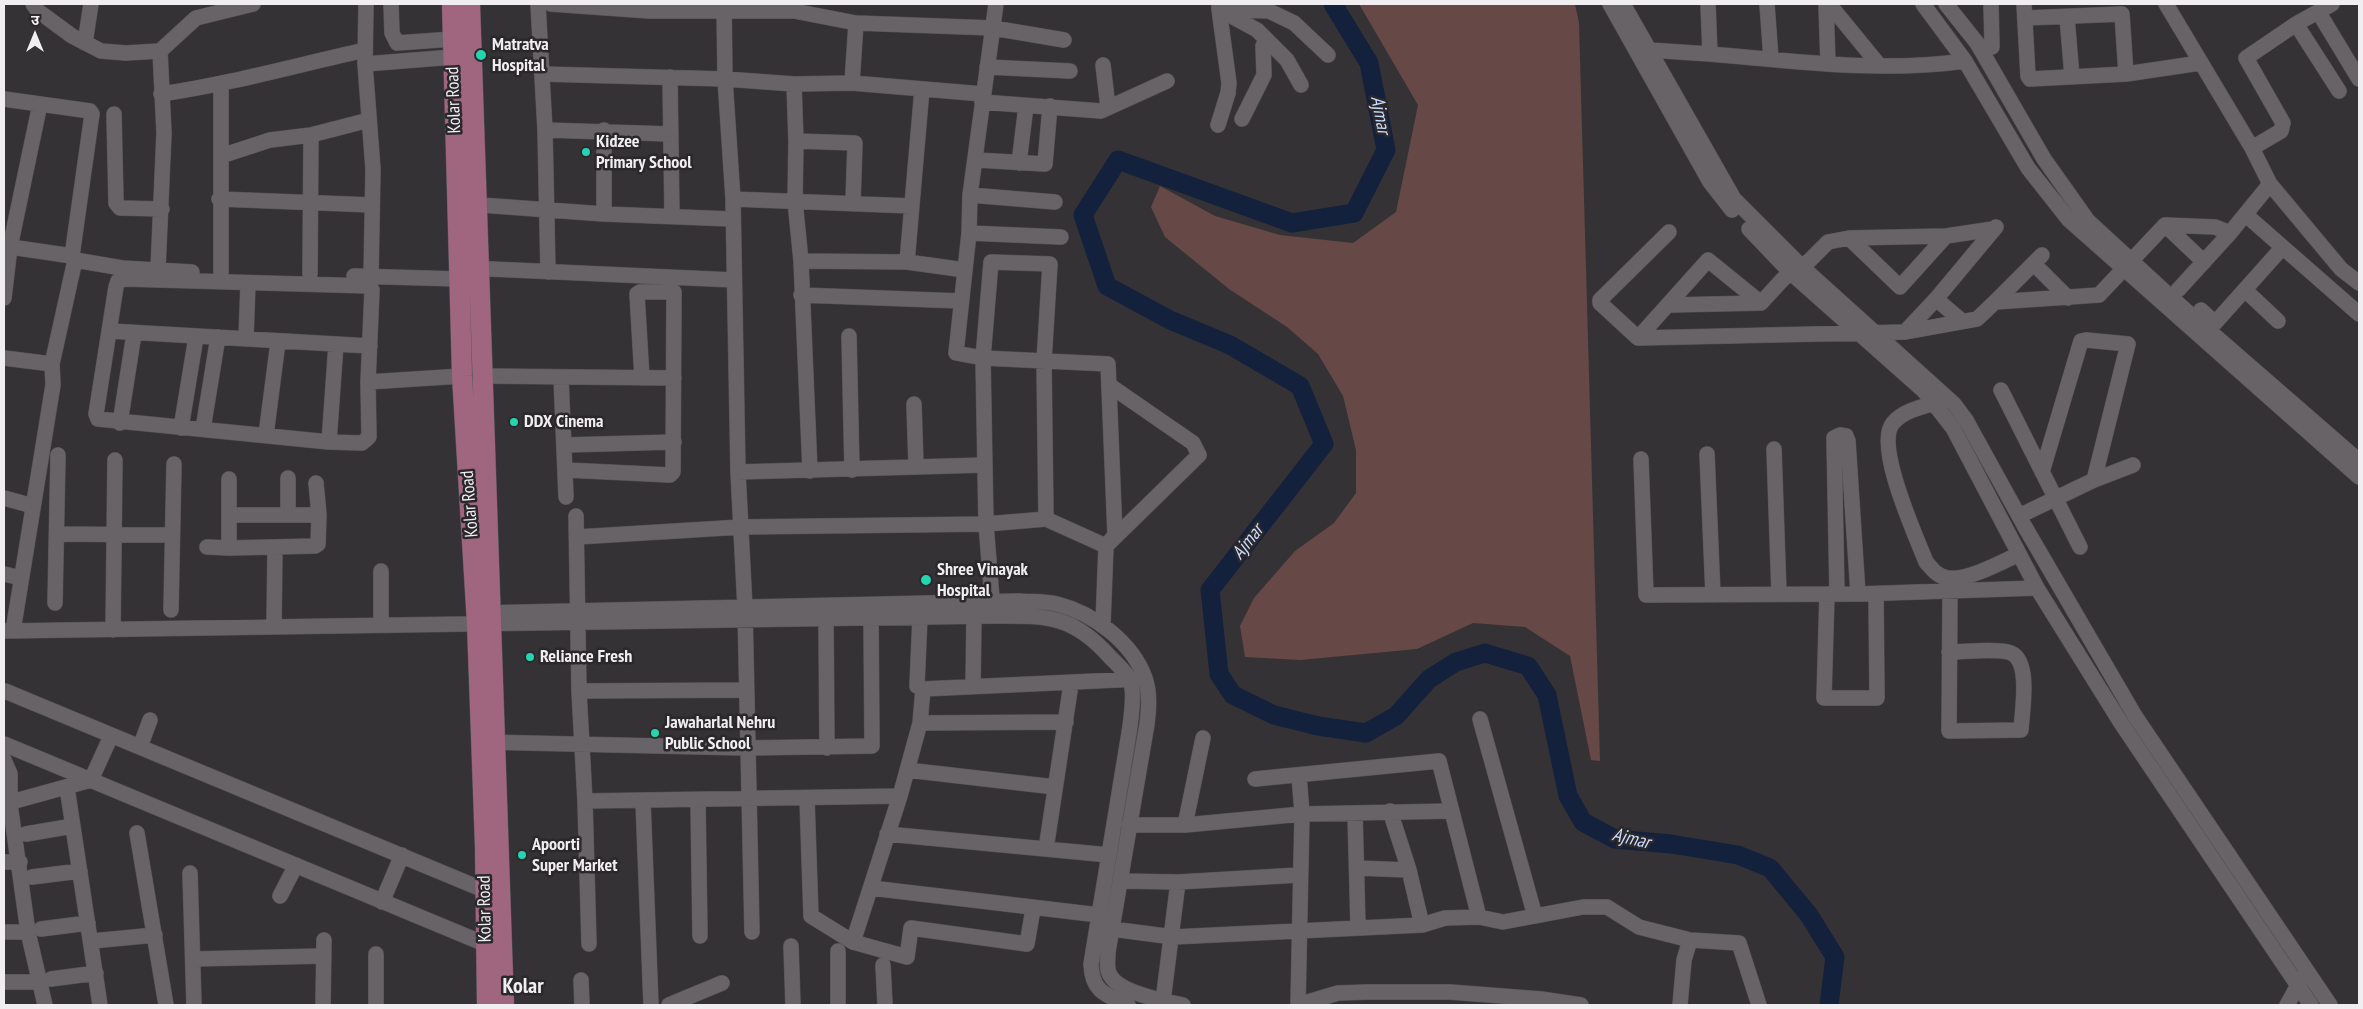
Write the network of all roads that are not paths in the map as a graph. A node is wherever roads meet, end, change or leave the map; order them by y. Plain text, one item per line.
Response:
1 (33, 4) edge
2 (91, 4) edge
3 (252, 4) edge
4 (366, 4) edge
5 (391, 4) edge
6 (452, 4) edge
7 (470, 4) edge
8 (538, 4) edge
9 (550, 4) edge
10 (996, 4) edge
11 (1610, 4) edge
12 (1623, 4) edge
13 (1708, 4) edge
14 (1767, 4) edge
15 (1828, 4) edge
16 (1923, 4) edge
17 (1946, 4) edge
18 (1991, 4) edge
19 (2166, 4) edge
20 (724, 7) edge
21 (794, 7) edge
22 (1219, 7) edge
23 (2325, 8) edge
24 (2025, 11) edge
25 (2067, 17) junction
26 (856, 22) junction
27 (2296, 24) junction
28 (993, 28) junction
29 (1064, 40) dead end
30 (1266, 40) junction
31 (85, 43) junction
32 (1992, 47) dead end
33 (453, 48) junction
34 (1649, 50) junction
35 (160, 51) junction
36 (1710, 54) junction
37 (1328, 55) dead end
38 (365, 57) junction
39 (1771, 60) junction
40 (1964, 61) junction
41 (2200, 63) junction
42 (1828, 64) junction
43 (1102, 65) dead end
44 (1879, 65) junction
45 (987, 67) junction
46 (1070, 71) dead end
47 (542, 74) junction
48 (2126, 74) junction
49 (670, 77) junction
50 (2072, 77) junction
51 (725, 79) junction
52 (2359, 79) edge
53 (1167, 81) dead end
54 (794, 84) junction
55 (852, 84) junction
56 (221, 85) junction
57 (1301, 85) dead end
58 (922, 89) junction
59 (2339, 91) dead end
60 (161, 94) junction
61 (983, 98) junction
62 (4, 99) edge
63 (40, 104) junction
64 (1026, 106) junction
65 (1050, 106) junction
66 (1108, 107) junction
67 (114, 114) dead end
68 (1242, 119) dead end
69 (369, 120) junction
70 (1218, 125) dead end
71 (545, 130) junction
72 (604, 130) junction
73 (311, 134) junction
74 (670, 134) junction
75 (796, 141) junction
76 (2252, 148) junction
77 (221, 156) junction
78 (977, 160) junction
79 (1019, 163) junction
80 (2270, 184) junction
81 (970, 195) junction
82 (219, 199) junction
83 (733, 199) junction
84 (794, 201) junction
85 (853, 202) junction
86 (1054, 202) dead end
87 (311, 203) junction
88 (466, 204) junction
89 (372, 205) junction
90 (912, 206) junction
91 (162, 209) junction
92 (548, 210) junction
93 (604, 214) junction
94 (2246, 215) junction
95 (672, 216) junction
96 (732, 220) junction
97 (2165, 226) junction
98 (1668, 232) dead end
99 (969, 233) junction
100 (2230, 233) junction
101 (1946, 236) junction
102 (1061, 237) dead end
103 (1850, 238) junction
104 (7, 246) edge
105 (2282, 248) junction
106 (73, 258) junction
107 (801, 260) junction
108 (907, 262) junction
109 (2131, 262) junction
110 (2204, 262) junction
111 (158, 268) junction
112 (965, 270) junction
113 (1796, 270) junction
114 (466, 272) junction
115 (548, 272) junction
116 (220, 274) junction
117 (310, 274) junction
118 (371, 277) junction
119 (734, 280) junction
120 (248, 283) junction
121 (2359, 283) edge
122 (2178, 290) junction
123 (2245, 290) junction
124 (801, 295) junction
125 (4, 298) edge
126 (2068, 298) junction
127 (1936, 299) junction
128 (961, 301) junction
129 (1995, 302) junction
130 (1761, 303) junction
131 (1668, 305) junction
132 (2359, 314) edge
133 (1962, 321) junction
134 (2278, 321) dead end
135 (110, 331) junction
136 (1905, 332) junction
137 (1877, 333) junction
138 (134, 334) junction
139 (1862, 334) junction
140 (850, 336) dead end
141 (196, 337) junction
142 (218, 337) junction
143 (1638, 338) junction
144 (246, 339) junction
145 (278, 342) junction
146 (336, 344) junction
147 (370, 346) junction
148 (4, 358) edge
149 (983, 358) junction
150 (1044, 361) junction
151 (52, 364) junction
152 (462, 376) junction
153 (483, 376) junction
154 (561, 377) junction
155 (642, 378) junction
156 (674, 378) junction
157 (368, 382) junction
158 (1110, 386) junction
159 (2001, 390) dead end
160 (1935, 403) junction
161 (914, 404) dead end
162 (120, 423) junction
163 (181, 428) junction
164 (203, 429) junction
165 (266, 435) junction
166 (329, 442) junction
167 (674, 442) junction
168 (565, 445) junction
169 (1774, 450) dead end
170 (1707, 454) dead end
171 (58, 455) dead end
172 (1641, 459) dead end
173 (115, 460) dead end
174 (2359, 461) edge
175 (174, 464) dead end
176 (984, 465) junction
177 (2133, 465) dead end
178 (916, 466) junction
179 (566, 470) junction
180 (852, 470) junction
181 (810, 471) junction
182 (738, 472) junction
183 (2042, 472) junction
184 (2359, 477) edge
185 (288, 478) dead end
186 (229, 479) dead end
187 (2094, 480) junction
188 (316, 483) dead end
189 (566, 497) dead end
190 (4, 498) edge
191 (2009, 499) junction
192 (2055, 500) junction
193 (33, 506) junction
194 (1995, 507) junction
195 (288, 514) junction
196 (319, 514) junction
197 (229, 515) junction
198 (576, 516) dead end
199 (2018, 516) junction
200 (1046, 519) junction
201 (986, 524) junction
202 (741, 527) junction
203 (57, 534) junction
204 (114, 534) junction
205 (172, 535) junction
206 (577, 537) junction
207 (1106, 546) junction
208 (208, 547) dead end
209 (2080, 547) dead end
210 (229, 548) junction
211 (274, 548) junction
212 (2019, 554) junction
213 (381, 571) dead end
214 (4, 574) edge
215 (20, 578) junction
216 (2037, 588) junction
217 (1950, 592) junction
218 (1779, 594) junction
219 (1832, 594) junction
220 (1858, 594) junction
221 (1876, 594) junction
222 (1713, 595) junction
223 (56, 603) dead end
224 (993, 608) junction
225 (170, 610) dead end
226 (745, 614) junction
227 (974, 616) junction
228 (579, 617) junction
229 (920, 617) junction
230 (871, 618) junction
231 (479, 619) junction
232 (826, 619) junction
233 (381, 624) junction
234 (1102, 624) junction
235 (274, 626) junction
236 (113, 630) junction
237 (7, 634) edge
238 (1949, 652) junction
239 (1138, 679) junction
240 (1071, 684) junction
241 (973, 685) junction
242 (923, 689) junction
243 (579, 690) junction
244 (746, 690) junction
245 (5, 691) edge
246 (1480, 719) dead end
247 (150, 720) dead end
248 (1066, 722) junction
249 (920, 723) junction
250 (111, 736) junction
251 (1203, 738) dead end
252 (489, 742) junction
253 (4, 744) edge
254 (582, 744) junction
255 (140, 747) junction
256 (748, 748) junction
257 (827, 748) junction
258 (4, 760) edge
259 (907, 770) junction
260 (1299, 775) junction
261 (1255, 779) dead end
262 (91, 780) junction
263 (1055, 787) junction
264 (68, 794) dead end
265 (900, 796) junction
266 (748, 798) junction
267 (807, 799) junction
268 (585, 801) junction
269 (643, 801) junction
270 (698, 801) junction
271 (7, 804) edge
272 (1390, 811) junction
273 (1452, 811) junction
274 (1355, 813) junction
275 (1302, 814) junction
276 (1129, 824) junction
277 (1184, 825) junction
278 (73, 826) junction
279 (137, 833) dead end
280 (26, 834) dead end
281 (887, 834) junction
282 (1046, 849) junction
283 (402, 854) junction
284 (1108, 855) junction
285 (4, 862) edge
286 (20, 862) junction
287 (296, 865) junction
288 (1357, 868) junction
289 (1409, 870) junction
290 (80, 871) junction
291 (190, 873) dead end
292 (1299, 875) junction
293 (32, 878) dead end
294 (1120, 881) junction
295 (1178, 882) junction
296 (870, 888) junction
297 (484, 890) junction
298 (280, 896) dead end
299 (382, 902) junction
300 (1033, 909) junction
301 (1099, 915) junction
302 (1535, 916) junction
303 (1478, 917) junction
304 (88, 923) junction
305 (1422, 925) junction
306 (1358, 927) junction
307 (1112, 929) junction
308 (1298, 930) junction
309 (35, 931) junction
310 (4, 932) edge
311 (752, 932) dead end
312 (155, 935) junction
313 (700, 936) dead end
314 (1173, 937) junction
315 (324, 940) dead end
316 (1690, 940) junction
317 (92, 941) junction
318 (853, 942) junction
319 (485, 944) junction
320 (589, 944) dead end
321 (791, 946) dead end
322 (838, 951) dead end
323 (376, 954) dead end
324 (323, 956) junction
325 (193, 959) junction
326 (883, 965) dead end
327 (2307, 971) junction
328 (96, 973) junction
329 (45, 980) junction
330 (581, 980) dead end
331 (4, 982) edge
332 (722, 983) dead end
333 (2298, 986) junction
334 (1163, 1001) junction
335 (45, 1005) edge
336 (100, 1005) edge
337 (166, 1005) edge
338 (194, 1005) edge
339 (323, 1005) edge
340 (376, 1005) edge
341 (486, 1005) edge
342 (504, 1005) edge
343 (582, 1005) edge
344 (651, 1005) edge
345 (669, 1005) edge
346 (793, 1005) edge
347 (838, 1005) edge
348 (885, 1005) edge
349 (1128, 1005) edge
350 (1183, 1005) edge
351 (1298, 1005) edge
352 (1581, 1005) edge
353 (1680, 1005) edge
354 (1759, 1005) edge
355 (2287, 1005) edge
356 (2311, 1005) edge
357 (2329, 1005) edge

1 - 31 street
2 - 31 street
3 - 35 street
4 - 38 street
5 - 33 street
6 - 33 main road, Kolar Road
7 - 88 main road, Kolar Road
8 - 47 street
9 - 20 street
10 - 28 street
11 - 113 street
12 - 34 street
13 - 36 street
14 - 39 street
15 - 42 street
15 - 44 street
16 - 40 street
17 - 109 street
18 - 32 street
19 - 41 street
20 - 21 street
20 - 51 street
21 - 26 street
22 - 30 street
22 - 37 street
22 - 70 street
23 - 27 street
23 - 52 street
24 - 25 street
24 - 50 street
25 - 48 street
25 - 50 street
26 - 28 street
26 - 55 street
27 - 59 street
27 - 76 street
28 - 29 street
28 - 45 street
30 - 57 street
30 - 68 street
31 - 35 street
33 - 38 street
33 - 88 main road, Kolar Road
34 - 36 street
34 - 113 street
35 - 60 street
36 - 39 street
38 - 56 street
38 - 69 street
39 - 42 street
40 - 44 street
40 - 109 street
41 - 48 street
41 - 76 street
42 - 44 street
43 - 66 street
45 - 46 street
45 - 61 street
47 - 49 street
47 - 71 street
48 - 50 street
49 - 51 street
49 - 74 street
51 - 54 street
51 - 83 street
53 - 66 street
54 - 55 street
54 - 75 street
55 - 58 street
56 - 60 street
56 - 77 street
58 - 61 street
58 - 90 street
60 - 91 street
61 - 64 street
61 - 78 street
62 - 63 street
63 - 104 street
63 - 106 street
64 - 65 street
64 - 79 street
65 - 66 street
65 - 79 street
67 - 91 street
69 - 73 street
69 - 89 street
71 - 72 street
71 - 92 street
72 - 74 street
72 - 93 street
73 - 77 street
73 - 87 street
74 - 95 street
75 - 84 street
75 - 85 street
76 - 80 street
77 - 82 street
78 - 79 street
78 - 81 street
80 - 94 street
80 - 121 street
81 - 86 street
81 - 99 street
82 - 87 street
82 - 116 street
83 - 84 street
83 - 96 street
84 - 85 street
84 - 107 street
85 - 90 street
87 - 89 street
87 - 117 street
88 - 92 street
88 - 114 main road, Kolar Road
89 - 118 street
90 - 108 street
91 - 111 street
92 - 93 street
92 - 115 street
93 - 95 street
94 - 100 street
94 - 105 street
95 - 96 street
96 - 119 street
97 - 100 street
97 - 109 street
97 - 110 street
98 - 143 street
99 - 102 street
99 - 112 street
100 - 110 street
101 - 103 street
101 - 103 street
101 - 127 street
103 - 113 street
104 - 106 street
104 - 125 street
105 - 123 street
105 - 132 street
106 - 111 street
106 - 151 street
107 - 108 street
107 - 124 street
108 - 112 street
109 - 122 street
109 - 126 street
109 - 174 street
109 - 184 street
110 - 122 street
111 - 116 street
112 - 128 street
113 - 130 street
113 - 137 street
113 - 139 street
114 - 115 street
114 - 118 street
114 - 152 main road, Kolar Road
114 - 153 main road, Kolar Road
115 - 119 street
116 - 117 street
117 - 118 street
119 - 182 street
120 - 135 street
120 - 144 street
120 - 147 street
122 - 123 street
123 - 134 street
124 - 128 street
124 - 181 street
126 - 129 street
126 - 129 street
127 - 133 street
127 - 136 street
128 - 149 street
129 - 133 street
130 - 131 street
130 - 131 street
131 - 143 street
133 - 136 street
135 - 138 street
135 - 162 street
136 - 137 street
137 - 139 street
137 - 191 street
138 - 141 street
138 - 162 street
139 - 143 street
139 - 160 street
140 - 180 street
141 - 142 street
141 - 163 street
142 - 144 street
142 - 164 street
144 - 145 street
145 - 146 street
145 - 165 street
146 - 147 street
146 - 166 street
147 - 157 street
148 - 151 street
149 - 150 street
149 - 150 street
149 - 176 street
150 - 158 street
150 - 200 street
151 - 193 street
152 - 153 main road
152 - 157 street
152 - 231 main road, Kolar Road
153 - 154 street
153 - 231 main road, Kolar Road
154 - 155 street
154 - 168 street
155 - 156 street
155 - 156 street
156 - 167 street
157 - 166 street
158 - 207 street
158 - 207 street
159 - 183 street
160 - 194 street
160 - 212 street
161 - 178 street
162 - 163 street
163 - 164 street
164 - 165 street
165 - 166 street
167 - 168 street
167 - 179 street
168 - 179 street
169 - 218 street
170 - 222 street
171 - 203 street
172 - 222 street
173 - 204 street
175 - 205 street
176 - 178 street
176 - 201 street
177 - 187 street
178 - 180 street
179 - 189 street
180 - 181 street
181 - 182 street
182 - 202 street
183 - 187 street
183 - 192 street
185 - 195 street
186 - 197 street
187 - 192 street
188 - 196 street
190 - 193 street
191 - 194 street
191 - 199 street
192 - 199 street
192 - 209 street
193 - 215 street
194 - 212 street
195 - 196 street
195 - 197 street
196 - 211 street
197 - 210 street
198 - 206 street
199 - 327 street
200 - 201 street
200 - 207 street
201 - 202 street
201 - 224 street
202 - 206 street
202 - 226 street
203 - 204 street
203 - 223 street
204 - 205 street
204 - 236 street
205 - 225 street
206 - 228 street
207 - 234 street
208 - 210 street
210 - 211 street
211 - 235 street
212 - 216 street
213 - 233 street
214 - 215 street
215 - 237 street
216 - 217 street
216 - 333 street
217 - 221 street
217 - 238 street
218 - 219 street
218 - 222 street
219 - 220 street
219 - 220 street
219 - 221 street
220 - 221 street
224 - 226 street
224 - 227 street
224 - 234 street
224 - 239 street
226 - 228 street
226 - 232 street
226 - 244 street
227 - 229 street
227 - 241 street
228 - 231 street
228 - 243 street
229 - 230 street
229 - 242 street
230 - 232 street
230 - 257 street
231 - 233 street
231 - 252 main road, Kolar Road
232 - 257 street
233 - 235 street
234 - 239 street
235 - 236 street
236 - 237 street
238 - 238 street
239 - 240 street
239 - 276 street
239 - 284 street
240 - 241 street
240 - 248 street
241 - 242 street
242 - 249 street
243 - 244 street
243 - 254 street
244 - 256 street
245 - 250 street
246 - 302 street
247 - 255 street
248 - 249 street
248 - 263 street
249 - 259 street
250 - 255 street
250 - 262 street
251 - 277 street
252 - 254 street
252 - 297 main road, Kolar Road
252 - 342 main road, Kolar Road
253 - 262 street
254 - 256 street
254 - 268 street
255 - 283 street
256 - 257 street
256 - 266 street
258 - 271 street
259 - 263 street
259 - 265 street
260 - 261 street
260 - 273 street
260 - 275 street
262 - 271 street
262 - 287 street
263 - 282 street
264 - 278 street
265 - 267 street
265 - 281 street
266 - 267 street
266 - 270 street
266 - 311 street
267 - 318 street
268 - 269 street
268 - 320 street
269 - 270 street
269 - 344 street
270 - 313 street
271 - 286 street
272 - 273 street
272 - 274 street
272 - 289 street
273 - 303 street
274 - 275 street
274 - 288 street
275 - 277 street
275 - 292 street
276 - 277 street
276 - 294 street
278 - 280 street
278 - 290 street
279 - 312 street
281 - 282 street
281 - 296 street
282 - 284 street
283 - 297 street
283 - 299 street
284 - 301 street
285 - 286 street
286 - 309 street
287 - 298 street
287 - 299 street
288 - 289 street
288 - 306 street
289 - 305 street
290 - 293 street
290 - 304 street
291 - 325 street
292 - 295 street
292 - 308 street
294 - 295 street
294 - 307 street
295 - 314 street
296 - 300 street
296 - 318 street
297 - 319 main road, Kolar Road
299 - 319 street
300 - 301 street
300 - 318 street
301 - 349 street
302 - 303 street
302 - 316 street
303 - 305 street
304 - 309 street
304 - 317 street
305 - 306 street
306 - 308 street
307 - 314 street
307 - 334 street
308 - 314 street
308 - 351 street
309 - 310 street
309 - 329 street
312 - 317 street
312 - 337 street
314 - 334 street
315 - 324 street
316 - 353 street
316 - 354 street
317 - 328 street
319 - 341 main road, Kolar Road
321 - 346 street
322 - 347 street
323 - 340 street
324 - 325 street
324 - 339 street
325 - 338 street
326 - 348 street
327 - 333 street
327 - 357 street
328 - 329 street
328 - 336 street
329 - 331 street
329 - 335 street
330 - 343 street
332 - 345 street
333 - 355 street
333 - 356 street
334 - 350 street
351 - 352 street

